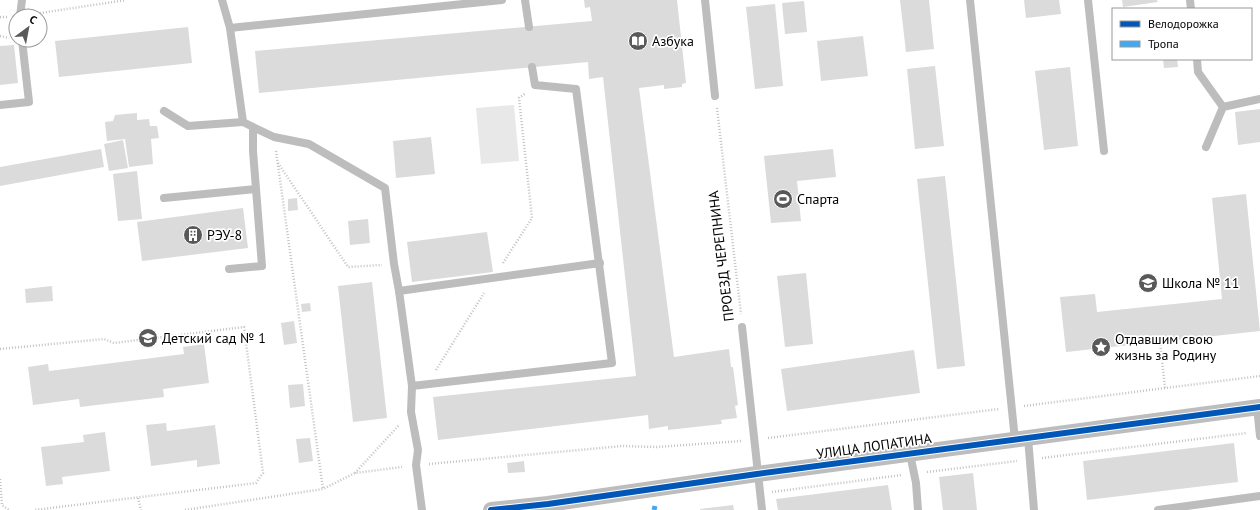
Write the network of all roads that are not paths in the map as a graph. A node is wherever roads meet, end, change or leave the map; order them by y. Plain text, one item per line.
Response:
1 (222, 0) edge
2 (502, 0) edge
3 (525, 0) edge
4 (705, 0) edge
5 (970, 0) edge
6 (1088, 0) edge
7 (529, 27) dead end
8 (230, 28) junction
9 (23, 48) edge
10 (1197, 60) edge
11 (532, 67) dead end
12 (715, 96) road end
13 (1260, 99) edge
14 (0, 105) edge
15 (1223, 107) junction
16 (164, 111) dead end
17 (243, 122) junction
18 (253, 127) junction
19 (1206, 147) dead end
20 (1104, 151) dead end
21 (256, 189) junction
22 (164, 198) dead end
23 (600, 263) junction
24 (229, 269) dead end
25 (399, 291) junction
26 (742, 327) road end
27 (412, 386) junction
28 (1258, 407) edge
29 (1260, 432) edge
30 (1260, 436) edge
31 (1022, 439) junction
32 (910, 454) junction
33 (757, 474) junction
34 (1260, 496) edge
35 (422, 510) edge
36 (491, 510) edge
37 (762, 510) edge
38 (918, 510) edge
39 (1034, 510) edge
40 (1158, 510) edge

1 - 8 lane
2 - 8 lane
3 - 7 lane
4 - 12 lane
5 - 31 lane
6 - 20 lane
8 - 17 lane
9 - 14 lane
10 - 15 lane
11 - 23 lane
13 - 15 lane
15 - 19 lane
16 - 17 lane
17 - 18 lane
18 - 21 lane
18 - 25 lane
21 - 22 lane
21 - 24 lane
23 - 25 lane
23 - 27 lane
25 - 27 lane
26 - 33 lane, ПРОЕЗД ЧЕРЕПНИНА
27 - 35 lane
28 - 29 lane
28 - 31 street, УЛИЦА ЛОПАТИНА
29 - 30 lane
31 - 32 street, УЛИЦА ЛОПАТИНА
31 - 39 lane
32 - 33 street, УЛИЦА ЛОПАТИНА
32 - 38 lane
33 - 36 street, УЛИЦА ЛОПАТИНА
33 - 37 lane, ПРОЕЗД ЧЕРЕПНИНА
34 - 40 lane

